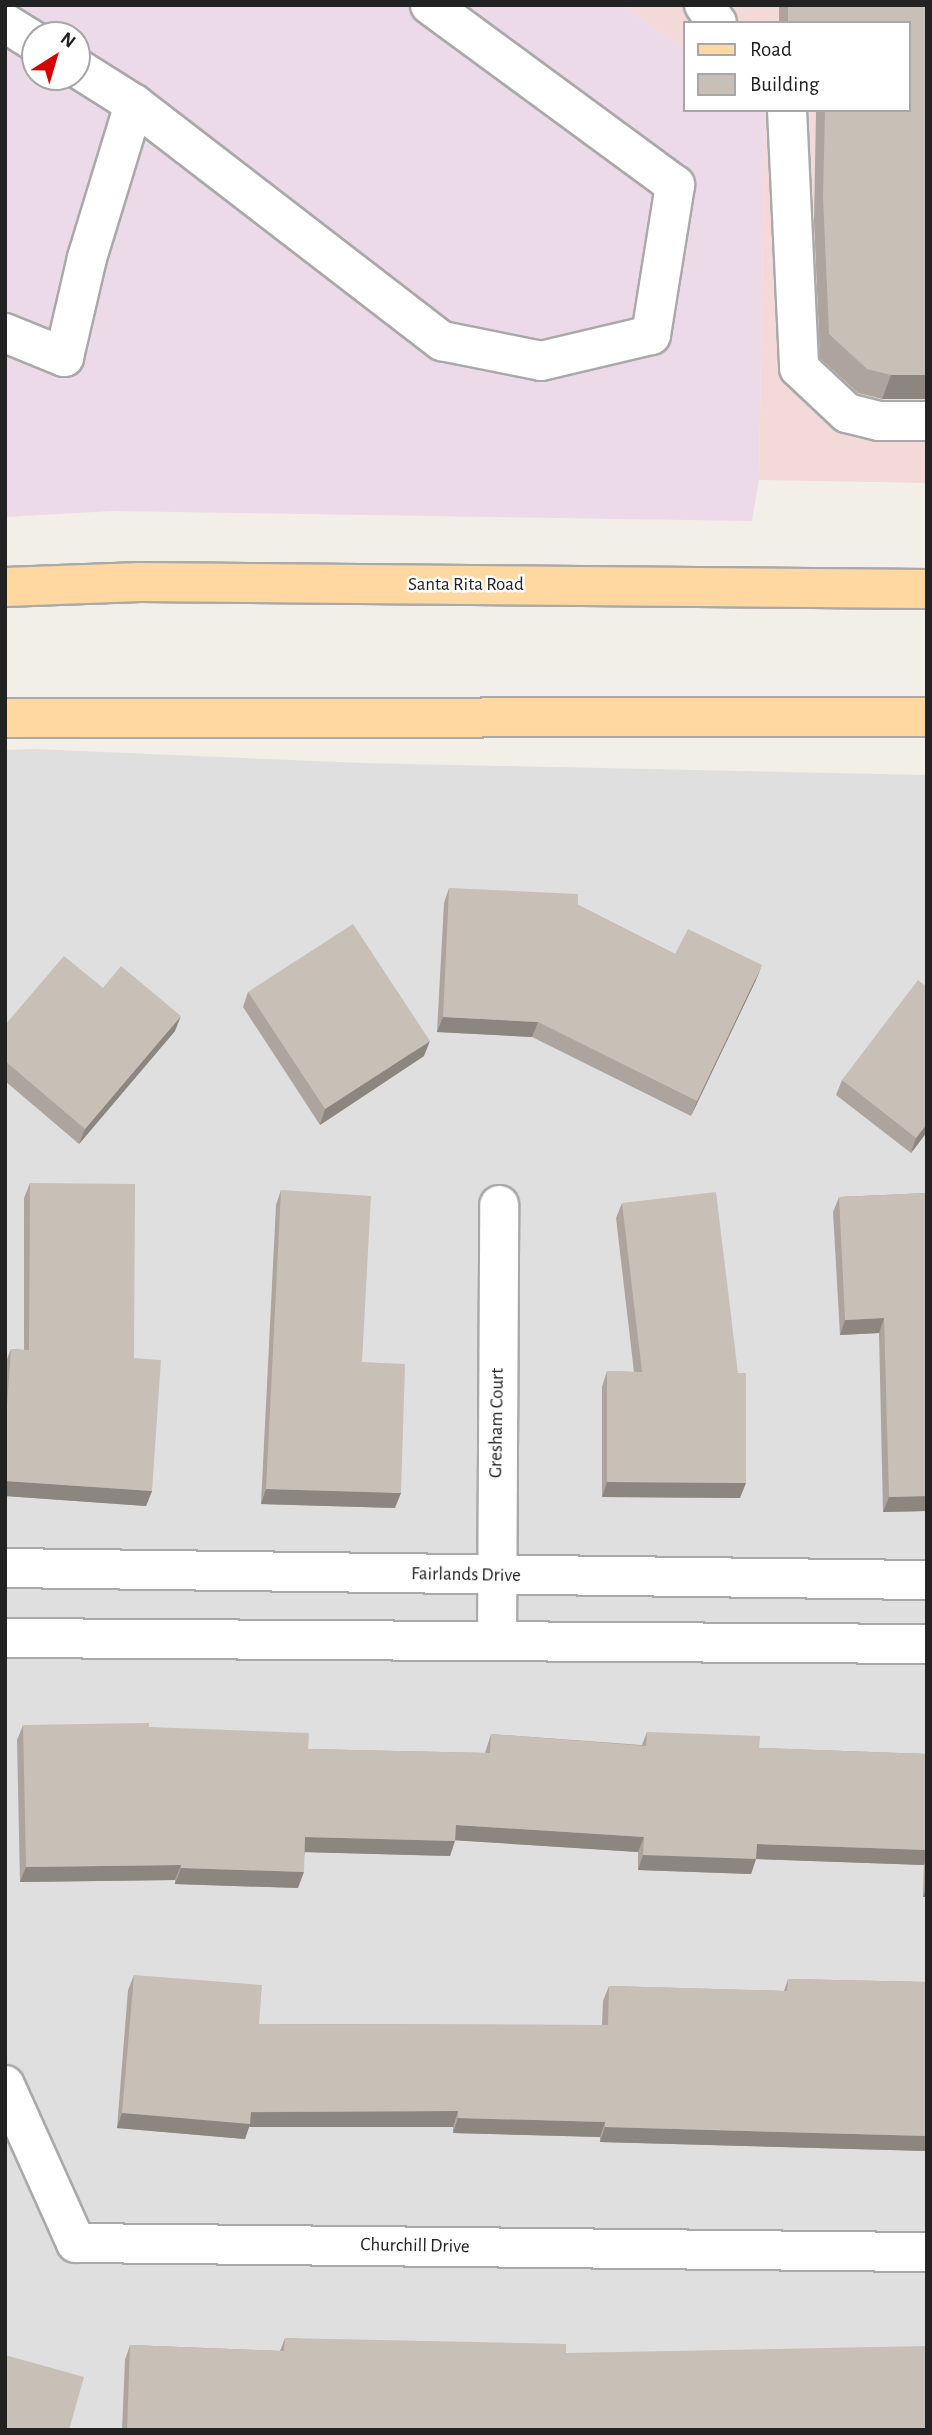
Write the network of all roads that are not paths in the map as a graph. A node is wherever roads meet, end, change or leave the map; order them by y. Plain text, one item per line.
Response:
1 (430, 5) edge
2 (704, 5) edge
3 (716, 21) edge
4 (5, 23) edge
5 (21, 33) edge
6 (91, 77) edge
7 (134, 104) junction
8 (787, 112) edge
9 (5, 333) edge
10 (927, 421) edge
11 (5, 587) edge
12 (927, 589) edge
13 (927, 717) edge
14 (5, 718) edge
15 (499, 1205) dead end
16 (5, 1568) edge
17 (495, 1576) junction
18 (927, 1580) edge
19 (5, 1637) edge
20 (497, 1641) junction
21 (927, 1644) edge
22 (5, 2085) edge
23 (927, 2252) edge

1 - 7 street
2 - 3 street
4 - 5 street
6 - 7 street
7 - 9 street
8 - 10 street
11 - 12 main road, Santa Rita Road
13 - 14 main road
15 - 17 street, Gresham Court
16 - 17 street, Fairlands Drive
17 - 18 street, Fairlands Drive
17 - 20 street, Gresham Court
19 - 20 street
20 - 21 street
22 - 23 street, Churchill Drive

